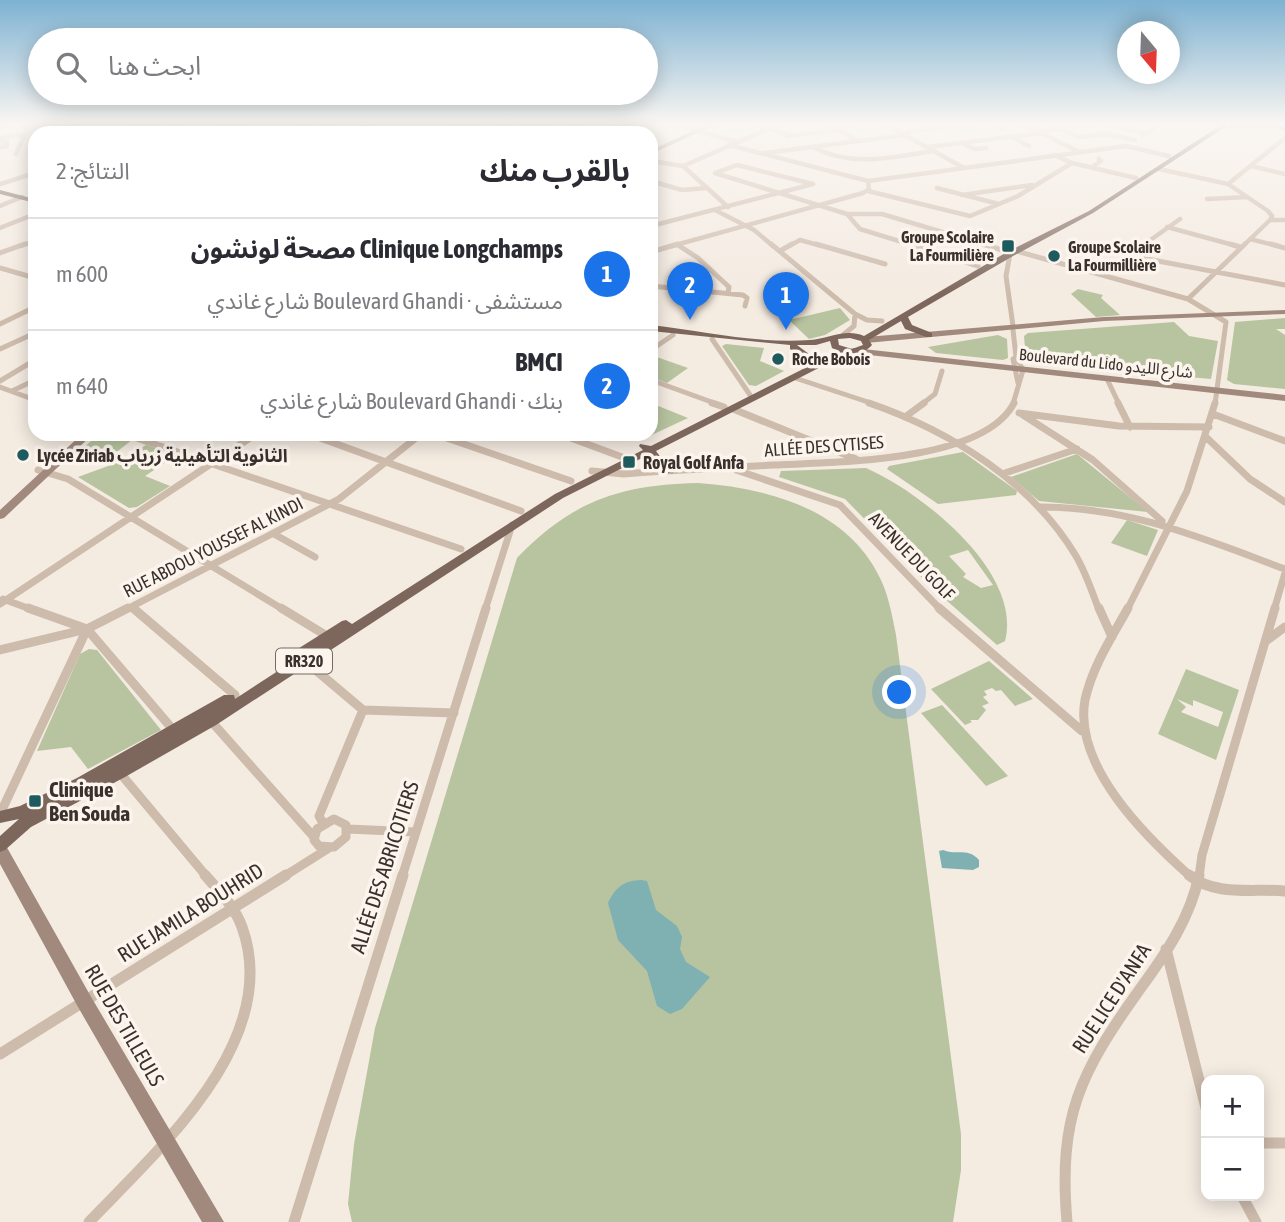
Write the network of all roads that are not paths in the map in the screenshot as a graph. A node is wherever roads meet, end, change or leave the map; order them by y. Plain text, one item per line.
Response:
1 (19, 180) edge
2 (659, 180) edge
3 (698, 180) edge
4 (739, 180) edge
5 (798, 180) edge
6 (864, 180) edge
7 (875, 180) edge
8 (1044, 180) edge
9 (1131, 180) edge
10 (1141, 180) edge
11 (1209, 180) edge
12 (1233, 180) edge
13 (868, 181) junction
14 (1228, 184) junction
15 (1036, 185) junction
16 (0, 188) edge
17 (707, 188) junction
18 (937, 188) dead end
19 (868, 191) junction
20 (780, 194) junction
21 (962, 195) junction
22 (22, 197) junction
23 (28, 197) edge
24 (1247, 197) junction
25 (28, 198) edge
26 (1207, 199) dead end
27 (820, 205) junction
28 (1000, 205) junction
29 (0, 206) edge
30 (728, 206) junction
31 (715, 210) junction
32 (847, 214) junction
33 (874, 214) junction
34 (28, 217) edge
35 (1180, 219) dead end
36 (1270, 220) junction
37 (1282, 220) edge
38 (853, 223) junction
39 (658, 224) edge
40 (747, 226) junction
41 (1167, 227) junction
42 (0, 228) edge
43 (1250, 239) junction
44 (28, 243) edge
45 (678, 245) junction
46 (1240, 247) junction
47 (1285, 248) edge
48 (658, 250) edge
49 (780, 251) junction
50 (1010, 252) junction
51 (0, 253) edge
52 (885, 264) dead end
53 (978, 266) junction
54 (0, 268) edge
55 (1216, 273) junction
56 (28, 274) edge
57 (25, 275) junction
58 (28, 276) edge
59 (1285, 285) edge
60 (658, 287) edge
61 (727, 293) junction
62 (1188, 299) junction
63 (745, 306) dead end
64 (28, 310) edge
65 (855, 313) junction
66 (1285, 313) edge
67 (903, 315) junction
68 (1216, 315) junction
69 (882, 321) junction
70 (0, 324) edge
71 (1013, 328) junction
72 (658, 331) edge
73 (658, 332) edge
74 (673, 335) junction
75 (853, 335) junction
76 (929, 335) junction
77 (28, 336) edge
78 (712, 339) junction
79 (907, 341) junction
80 (866, 342) junction
81 (658, 345) edge
82 (841, 345) junction
83 (793, 347) junction
84 (0, 349) edge
85 (1016, 357) junction
86 (925, 360) junction
87 (28, 364) edge
88 (806, 366) junction
89 (1013, 369) junction
90 (1023, 370) junction
91 (943, 371) dead end
92 (794, 379) junction
93 (1107, 379) junction
94 (0, 381) edge
95 (28, 383) edge
96 (658, 383) edge
97 (1018, 383) junction
98 (0, 387) edge
99 (12, 391) junction
100 (1217, 391) junction
101 (750, 395) junction
102 (28, 397) edge
103 (1285, 398) edge
104 (728, 408) junction
105 (1010, 410) junction
106 (1019, 413) junction
107 (1213, 414) junction
108 (905, 417) junction
109 (1130, 427) junction
110 (1209, 427) junction
111 (1207, 438) junction
112 (71, 441) edge
113 (79, 441) edge
114 (146, 441) edge
115 (245, 441) edge
116 (328, 441) edge
117 (412, 441) edge
118 (455, 441) edge
119 (579, 441) edge
120 (1285, 441) edge
121 (957, 443) junction
122 (647, 447) junction
123 (1077, 449) junction
124 (622, 457) junction
125 (858, 460) junction
126 (385, 462) junction
127 (212, 463) junction
128 (730, 468) junction
129 (43, 471) junction
130 (670, 471) junction
131 (597, 472) junction
132 (1002, 474) junction
133 (571, 481) junction
134 (1285, 502) edge
135 (331, 504) junction
136 (0, 505) edge
137 (1039, 507) junction
138 (521, 511) junction
139 (0, 516) edge
140 (131, 517) junction
141 (1163, 522) junction
142 (512, 524) junction
143 (1174, 526) junction
144 (274, 534) junction
145 (461, 549) junction
146 (315, 557) dead end
147 (212, 565) junction
148 (1285, 571) edge
149 (1282, 599) edge
150 (1, 601) edge
151 (132, 607) junction
152 (1285, 627) edge
153 (87, 629) junction
154 (327, 636) junction
155 (1112, 637) junction
156 (1267, 640) junction
157 (0, 650) edge
158 (305, 661) junction
159 (235, 695) junction
160 (363, 710) junction
161 (454, 713) junction
162 (211, 721) junction
163 (1082, 731) junction
164 (175, 732) junction
165 (121, 773) junction
166 (2, 816) edge
167 (323, 823) junction
168 (348, 829) junction
169 (415, 832) junction
170 (12, 834) junction
171 (313, 836) junction
172 (0, 847) edge
173 (329, 848) junction
174 (1198, 882) junction
175 (1285, 891) edge
176 (232, 908) junction
177 (1167, 949) junction
178 (84, 1001) junction
179 (0, 1054) edge
180 (1201, 1088) edge
181 (166, 1139) junction
182 (1264, 1143) edge
183 (1285, 1143) edge
184 (1245, 1201) edge
185 (89, 1222) edge
186 (214, 1222) edge
187 (294, 1222) edge
188 (1067, 1222) edge
189 (1256, 1222) edge

1 - 16 street
2 - 17 street
3 - 17 street
4 - 20 street
5 - 20 street
6 - 13 street
7 - 13 street
8 - 15 street
9 - 50 main road, RR320
10 - 50 main road, RR320
11 - 14 street
12 - 14 street
13 - 19 street
14 - 24 street
15 - 21 street
15 - 28 street
16 - 22 main road
16 - 23 main road
17 - 30 street
18 - 21 street
19 - 27 street
19 - 28 street
20 - 27 street
20 - 30 street
21 - 28 street
22 - 25 main road
22 - 29 street
24 - 26 street
24 - 36 street
27 - 32 street
27 - 40 street
30 - 31 street
31 - 39 street
31 - 40 street
32 - 33 street
32 - 38 street
33 - 38 street
33 - 50 street
34 - 42 street
35 - 41 street
36 - 37 street
36 - 43 street
38 - 53 street
40 - 45 street
40 - 49 street
41 - 46 street
41 - 55 street
43 - 46 street
43 - 47 street
44 - 51 street
45 - 48 street
45 - 61 street
46 - 55 street
49 - 52 street
49 - 65 street
50 - 53 main road, RR320
50 - 62 street
50 - 67 main road, RR320
50 - 71 street
53 - 69 main road, RR320
54 - 57 street
55 - 59 street
55 - 62 street
56 - 57 street
57 - 58 street
60 - 61 street
61 - 63 street
62 - 68 street
64 - 70 street
65 - 69 street
65 - 82 street
66 - 68 main road
67 - 76 main road
67 - 80 main road, RR320
68 - 71 main road
68 - 100 street
69 - 75 main road, RR320
71 - 76 main road
71 - 79 main road
71 - 85 street
72 - 82 main road
73 - 74 main road
74 - 78 main road
74 - 81 street
75 - 80 main road, RR320
75 - 82 main road, RR320
76 - 80 main road
77 - 84 street
78 - 83 main road
78 - 101 street
79 - 80 main road
79 - 86 main road
80 - 82 main road, RR320
80 - 86 main road, Boulevard du Lido شارع الليدو
82 - 83 main road
82 - 86 main road, Boulevard du Lido شارع الليدو
82 - 88 main road, RR320
82 - 92 main road, RR320
83 - 88 main road
85 - 89 street
85 - 90 street
86 - 89 main road, Boulevard du Lido شارع الليدو
87 - 94 street
88 - 101 main road, RR320
89 - 90 main road, Boulevard du Lido شارع الليدو
89 - 97 street
90 - 93 main road, Boulevard du Lido شارع الليدو
90 - 97 street
91 - 108 street
92 - 104 main road, RR320
92 - 108 street
93 - 100 main road, Boulevard du Lido شارع الليدو
93 - 109 street
95 - 99 street
96 - 104 street
97 - 105 street
98 - 99 street
99 - 102 street
100 - 103 main road, Boulevard du Lido شارع الليدو
100 - 107 street
101 - 104 main road, RR320
104 - 122 main road, RR320
104 - 125 street
105 - 106 street
105 - 121 street, ALLÉE DES CYTISES
106 - 109 street
106 - 123 street
107 - 110 street
107 - 120 street
108 - 121 street
109 - 110 street
110 - 111 street
111 - 134 street
111 - 143 street
112 - 129 main road
113 - 129 main road
114 - 127 street
115 - 127 street
116 - 126 street
117 - 126 street, RUE ABDOU YOUSSEF AL KINDI
118 - 133 street
119 - 124 street
121 - 125 street, ALLÉE DES CYTISES
121 - 132 street
122 - 124 main road, RR320
122 - 130 main road
122 - 131 main road, RR320
123 - 132 street
123 - 141 street
124 - 131 main road, RR320
125 - 128 street, ALLÉE DES CYTISES
126 - 135 street, RUE ABDOU YOUSSEF AL KINDI
126 - 138 street
127 - 135 street
127 - 140 street
128 - 130 street, ALLÉE DES CYTISES
128 - 163 street, AVENUE DU GOLF
129 - 136 main road
129 - 139 main road
129 - 140 street
130 - 131 street, ALLÉE DES CYTISES
131 - 133 main road, RR320
131 - 142 main road, RR320
132 - 137 street
133 - 138 main road, RR320
135 - 144 street, RUE ABDOU YOUSSEF AL KINDI
135 - 145 street
137 - 141 street
137 - 155 street
138 - 145 main road, RR320
140 - 147 street
140 - 150 street
141 - 143 street
142 - 158 main road, RR320
142 - 161 street, ALLÉE DES ABRICOTIERS
143 - 148 street
143 - 155 street
144 - 146 street
144 - 147 street, RUE ABDOU YOUSSEF AL KINDI
145 - 154 main road, RR320
147 - 151 street, RUE ABDOU YOUSSEF AL KINDI
147 - 154 street
148 - 149 street, RUE LICE D'ANFA
149 - 156 street, RUE LICE D'ANFA
150 - 153 street
151 - 153 street, RUE ABDOU YOUSSEF AL KINDI
151 - 159 street
152 - 156 street
153 - 157 street, RUE ABDOU YOUSSEF AL KINDI
153 - 164 street
153 - 166 street
154 - 159 main road, RR320
155 - 163 street
156 - 174 street, RUE LICE D'ANFA
158 - 160 street
158 - 162 main road, RR320
159 - 164 main road, RR320
160 - 161 street
160 - 167 street
161 - 169 street, ALLÉE DES ABRICOTIERS
162 - 165 main road, RR320
162 - 171 street
163 - 174 street
164 - 166 main road, RR320
165 - 170 main road, RR320
165 - 176 street
166 - 170 main road
167 - 168 street
167 - 171 street
168 - 169 street
168 - 173 street
169 - 187 street, ALLÉE DES ABRICOTIERS
170 - 172 main road, RR320
171 - 173 street
172 - 178 main road, RUE DES TILLEULS
173 - 176 street, RUE JAMILA BOUHRID
174 - 175 street
174 - 177 street, RUE LICE D'ANFA
176 - 178 street, RUE JAMILA BOUHRID
176 - 181 street
177 - 180 street
177 - 188 street, RUE LICE D'ANFA
178 - 179 street, RUE JAMILA BOUHRID
178 - 181 main road, RUE DES TILLEULS
181 - 185 street
181 - 186 main road, RUE DES TILLEULS
182 - 183 street
184 - 189 street

